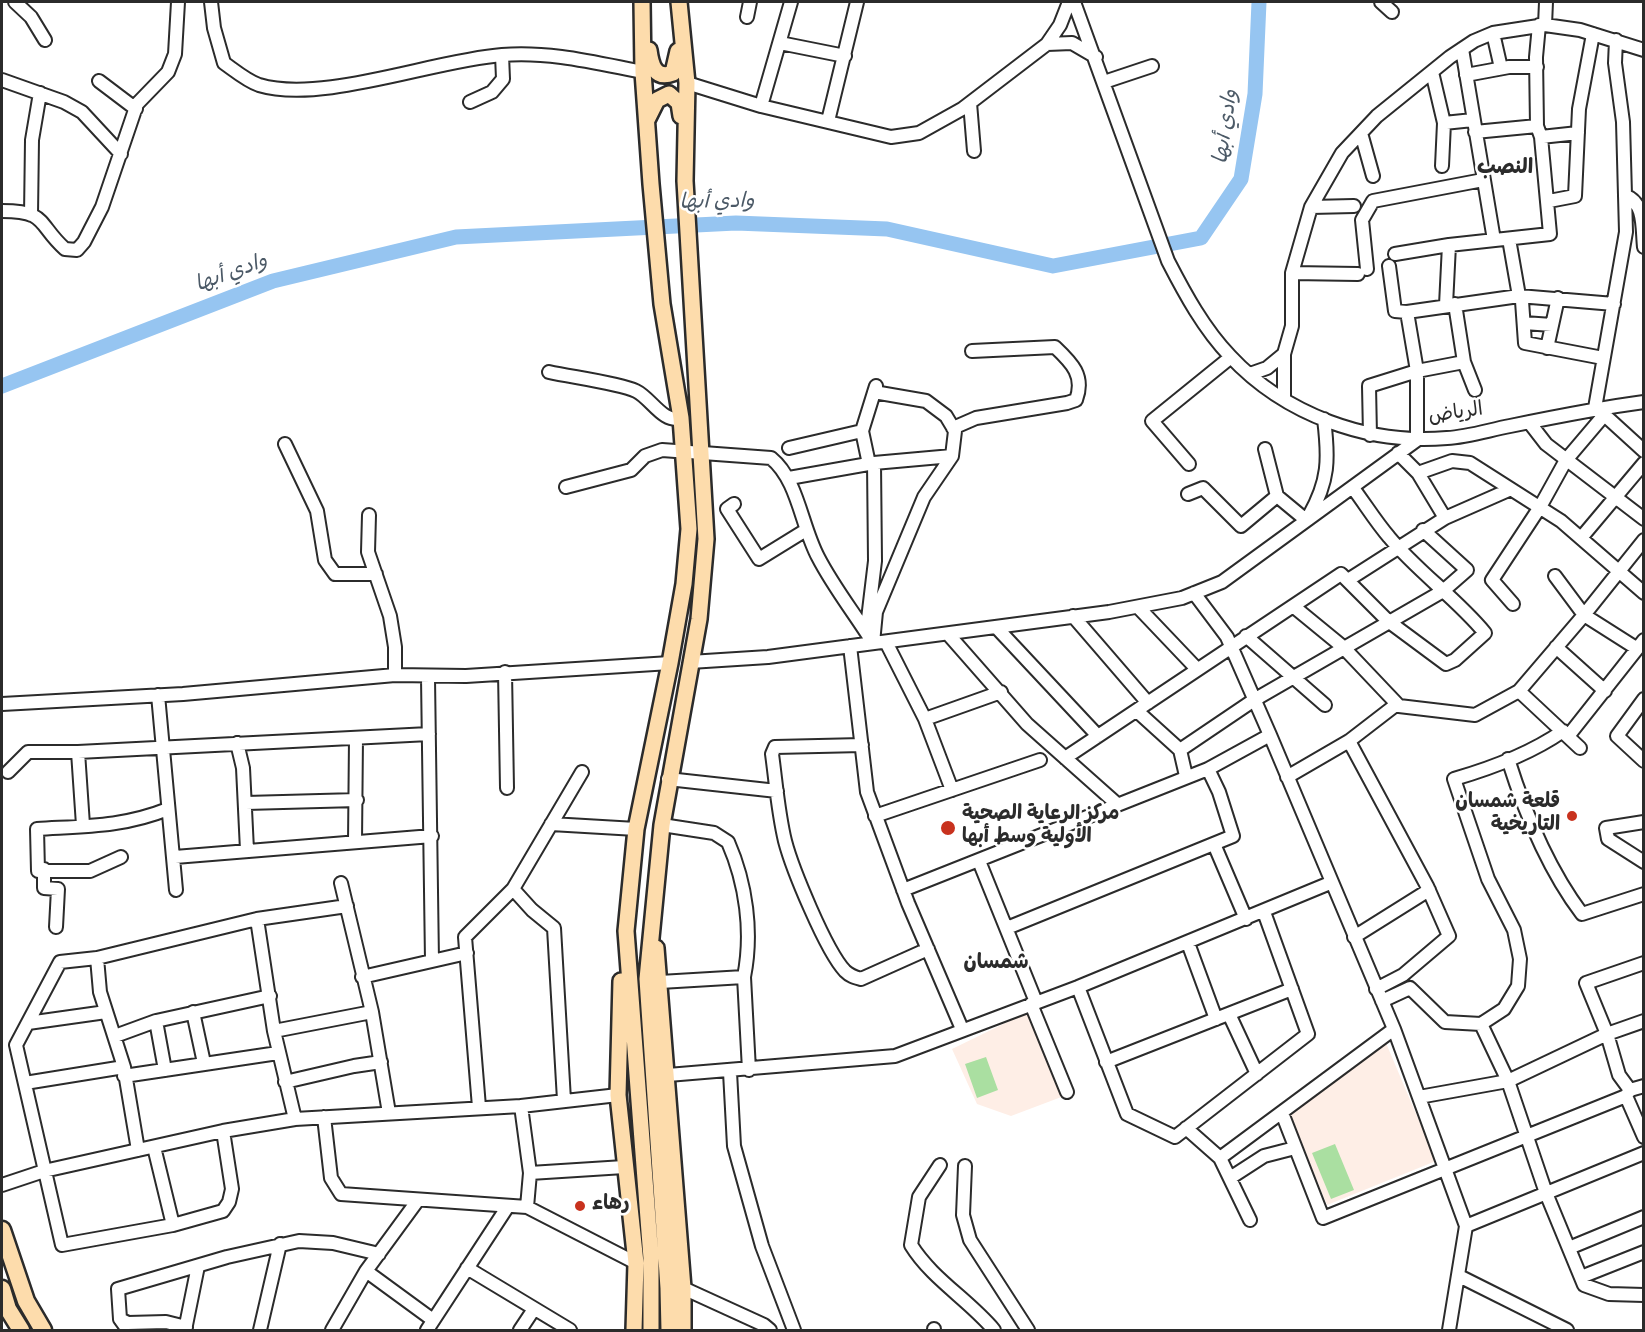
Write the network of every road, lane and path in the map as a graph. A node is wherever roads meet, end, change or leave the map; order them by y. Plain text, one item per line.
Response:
1 (15, 2) edge
2 (178, 2) edge
3 (211, 2) edge
4 (679, 2) edge
5 (750, 2) edge
6 (791, 2) edge
7 (857, 2) edge
8 (1072, 2) edge
9 (1381, 2) edge
10 (1546, 2) edge
11 (642, 5) edge
12 (1392, 12) dead end
13 (747, 17) dead end
14 (681, 24) junction
15 (1542, 25) junction
16 (1493, 33) junction
17 (1593, 34) junction
18 (45, 40) dead end
19 (1616, 40) junction
20 (780, 43) junction
21 (1047, 44) junction
22 (1462, 49) junction
23 (1644, 50) edge
24 (502, 55) junction
25 (845, 56) junction
26 (1096, 57) junction
27 (1152, 66) dead end
28 (1537, 67) junction
29 (1500, 68) junction
30 (643, 72) junction
31 (1432, 72) junction
32 (1466, 75) junction
33 (2, 80) edge
34 (99, 81) dead end
35 (1104, 82) junction
36 (687, 83) junction
37 (40, 93) junction
38 (470, 102) dead end
39 (970, 103) junction
40 (761, 106) junction
41 (136, 109) junction
42 (828, 121) junction
43 (646, 122) junction
44 (1444, 123) junction
45 (1474, 126) junction
46 (1539, 131) junction
47 (1361, 133) junction
48 (1578, 134) junction
49 (685, 149) junction
50 (975, 151) dead end
51 (121, 154) junction
52 (1442, 166) dead end
53 (1373, 176) dead end
54 (1483, 180) junction
55 (1626, 196) junction
56 (1549, 201) junction
57 (1354, 206) dead end
58 (1311, 207) junction
59 (2, 211) edge
60 (31, 215) junction
61 (1509, 239) junction
62 (1494, 240) junction
63 (1449, 244) junction
64 (1644, 247) edge
65 (1395, 254) dead end
66 (1389, 266) dead end
67 (1292, 273) junction
68 (1520, 296) junction
69 (1558, 298) junction
70 (1614, 304) junction
71 (1450, 305) junction
72 (1407, 312) junction
73 (1524, 323) junction
74 (1552, 325) junction
75 (1547, 348) junction
76 (972, 351) dead end
77 (1284, 354) junction
78 (1231, 357) junction
79 (1604, 358) junction
80 (1464, 362) junction
81 (1417, 371) junction
82 (549, 372) dead end
83 (1250, 374) junction
84 (1475, 390) dead end
85 (1284, 398) junction
86 (1644, 402) edge
87 (1600, 411) junction
88 (681, 418) junction
89 (1324, 419) junction
90 (1529, 422) junction
91 (953, 428) junction
92 (862, 431) junction
93 (1370, 435) junction
94 (1417, 440) junction
95 (285, 444) dead end
96 (789, 448) dead end
97 (1264, 449) dead end
98 (691, 451) junction
99 (1644, 451) edge
100 (1398, 453) junction
101 (952, 456) junction
102 (1566, 460) junction
103 (1644, 462) edge
104 (872, 464) junction
105 (1189, 464) dead end
106 (1418, 473) junction
107 (789, 478) junction
108 (566, 487) dead end
109 (1353, 488) junction
110 (1511, 489) junction
111 (1188, 494) dead end
112 (1277, 496) junction
113 (1616, 497) junction
114 (734, 504) dead end
115 (1540, 507) junction
116 (369, 515) dead end
117 (1445, 518) junction
118 (1644, 519) edge
119 (1306, 520) junction
120 (806, 530) junction
121 (1423, 530) junction
122 (1581, 538) junction
123 (1644, 540) edge
124 (1398, 547) junction
125 (1618, 572) junction
126 (375, 574) junction
127 (1555, 576) dead end
128 (1348, 580) junction
129 (1443, 591) junction
130 (1194, 593) junction
131 (1644, 593) edge
132 (1513, 604) dead end
133 (1293, 606) junction
134 (1138, 607) junction
135 (1584, 615) junction
136 (1073, 616) junction
137 (1388, 621) junction
138 (996, 627) junction
139 (948, 634) junction
140 (1246, 636) junction
141 (875, 639) junction
142 (1641, 644) edge
143 (850, 646) junction
144 (1230, 646) junction
145 (1343, 647) junction
146 (1556, 647) junction
147 (690, 662) junction
148 (670, 663) junction
149 (1197, 669) junction
150 (505, 672) junction
151 (394, 675) junction
152 (1293, 677) junction
153 (428, 678) junction
154 (1519, 691) junction
155 (1605, 691) junction
156 (1001, 692) junction
157 (158, 695) junction
158 (1644, 699) edge
159 (1254, 700) junction
160 (2, 704) edge
161 (1397, 704) junction
162 (1325, 705) dead end
163 (1142, 707) junction
164 (926, 718) junction
165 (1566, 733) junction
166 (429, 734) junction
167 (1270, 735) junction
168 (1098, 736) junction
169 (356, 738) junction
170 (1349, 741) junction
171 (237, 743) junction
172 (862, 745) junction
173 (162, 746) junction
174 (1580, 748) dead end
175 (1180, 750) junction
176 (78, 752) junction
177 (1065, 758) junction
178 (1508, 759) junction
179 (1040, 760) dead end
180 (1644, 761) edge
181 (1208, 770) junction
182 (8, 772) dead end
183 (582, 772) dead end
184 (1186, 776) junction
185 (1287, 777) junction
186 (668, 779) junction
187 (507, 788) dead end
188 (777, 790) junction
189 (952, 790) junction
190 (357, 800) junction
191 (246, 803) junction
192 (1117, 804) junction
193 (168, 809) junction
194 (875, 816) junction
195 (1644, 822) edge
196 (83, 825) junction
197 (551, 825) junction
198 (662, 825) junction
199 (636, 830) junction
200 (432, 836) junction
201 (355, 842) junction
202 (1214, 844) junction
203 (247, 850) junction
204 (121, 857) dead end
205 (174, 857) junction
206 (979, 861) junction
207 (1644, 862) edge
208 (44, 869) junction
209 (342, 883) dead end
210 (1330, 883) junction
211 (513, 889) junction
212 (176, 890) dead end
213 (903, 890) junction
214 (1429, 890) junction
215 (1644, 894) edge
216 (347, 906) junction
217 (1264, 912) junction
218 (651, 918) junction
219 (257, 919) junction
220 (1246, 919) junction
221 (56, 927) dead end
222 (1007, 928) junction
223 (626, 930) junction
224 (1354, 937) junction
225 (1188, 942) junction
226 (928, 950) junction
227 (467, 953) junction
228 (97, 958) junction
229 (432, 960) junction
230 (1644, 963) edge
231 (362, 977) junction
232 (744, 977) junction
233 (660, 982) junction
234 (1078, 987) junction
235 (1292, 989) junction
236 (1379, 995) junction
237 (270, 996) junction
238 (1033, 1003) junction
239 (106, 1012) junction
240 (193, 1012) junction
241 (372, 1012) junction
242 (1229, 1014) junction
243 (1216, 1019) junction
244 (156, 1021) junction
245 (1644, 1021) edge
246 (28, 1023) junction
247 (1481, 1023) junction
248 (962, 1029) junction
249 (1394, 1029) junction
250 (274, 1031) junction
251 (1607, 1034) junction
252 (115, 1036) junction
253 (278, 1053) junction
254 (381, 1062) junction
255 (1106, 1062) junction
256 (204, 1063) junction
257 (165, 1070) junction
258 (749, 1070) junction
259 (124, 1072) junction
260 (730, 1072) junction
261 (1257, 1074) junction
262 (668, 1075) junction
263 (1508, 1081) junction
264 (285, 1082) junction
265 (25, 1083) junction
266 (1644, 1086) edge
267 (1067, 1092) dead end
268 (1628, 1093) junction
269 (618, 1095) junction
270 (1419, 1097) junction
271 (564, 1100) junction
272 (521, 1106) junction
273 (479, 1107) junction
274 (389, 1113) junction
275 (1282, 1113) junction
276 (669, 1114) junction
277 (324, 1117) junction
278 (295, 1119) junction
279 (1186, 1128) junction
280 (223, 1131) junction
281 (1525, 1135) junction
282 (1644, 1137) edge
283 (154, 1147) junction
284 (1295, 1148) junction
285 (138, 1150) junction
286 (1644, 1153) edge
287 (1220, 1158) junction
288 (940, 1165) dead end
289 (965, 1166) dead end
290 (624, 1167) junction
291 (1446, 1169) junction
292 (44, 1171) junction
293 (530, 1173) junction
294 (1230, 1178) junction
295 (2, 1185) edge
296 (1546, 1193) junction
297 (645, 1199) junction
298 (418, 1200) junction
299 (662, 1203) junction
300 (508, 1206) junction
301 (527, 1207) junction
302 (1644, 1217) edge
303 (1250, 1220) dead end
304 (173, 1226) junction
305 (1466, 1226) junction
306 (2, 1230) edge
307 (280, 1244) junction
308 (1569, 1248) junction
309 (1644, 1252) edge
310 (379, 1254) junction
311 (636, 1263) junction
312 (198, 1266) junction
313 (467, 1268) junction
314 (366, 1271) junction
315 (1459, 1276) junction
316 (1581, 1277) junction
317 (683, 1288) junction
318 (2, 1289) edge
319 (1644, 1295) edge
320 (534, 1309) junction
321 (120, 1319) junction
322 (430, 1325) edge
323 (747, 1325) edge
324 (186, 1329) edge
325 (21, 1330) edge
326 (43, 1330) edge
327 (128, 1330) edge
328 (260, 1330) edge
329 (332, 1330) edge
330 (520, 1330) edge
331 (570, 1330) edge
332 (634, 1330) edge
333 (651, 1330) edge
334 (669, 1330) edge
335 (683, 1330) edge
336 (770, 1330) edge
337 (794, 1330) edge
338 (994, 1330) edge
339 (1028, 1330) edge
340 (1449, 1330) edge
341 (1567, 1330) edge

1 - 18 street
2 - 41 street
3 - 24 street
4 - 14 main road
5 - 13 street
6 - 20 street
7 - 25 street
8 - 21 street
8 - 26 street, الرياض
9 - 12 street
10 - 15 street
11 - 14 main road
11 - 30 main road
14 - 36 main road
15 - 16 street
15 - 17 street
15 - 28 street
16 - 22 street
16 - 29 street
17 - 19 street
17 - 48 street
19 - 23 street
19 - 55 street
20 - 25 street
20 - 40 street
21 - 26 street
21 - 39 street
22 - 31 street
22 - 32 street
24 - 30 street
24 - 38 street
25 - 42 street
26 - 35 street, الرياض
27 - 35 street
28 - 29 street
28 - 46 street
29 - 32 street
30 - 43 main road
31 - 44 street
31 - 47 street
32 - 45 street
33 - 37 street
34 - 41 street
35 - 78 street, الرياض
36 - 40 street
36 - 49 main road
37 - 51 street
37 - 60 street
39 - 42 street
39 - 50 street
40 - 42 street
41 - 51 street
43 - 49 main road
43 - 88 main road
44 - 45 street
44 - 52 street
45 - 46 street
45 - 54 street
46 - 48 street
46 - 56 street
47 - 53 street
47 - 58 street
48 - 56 street
49 - 98 main road
51 - 60 street
54 - 62 street
54 - 67 street
55 - 64 street
55 - 70 street
56 - 61 street
57 - 58 street
58 - 67 street
59 - 60 street
61 - 62 street
61 - 68 street
62 - 63 street
63 - 65 street
63 - 71 street
66 - 72 street
67 - 77 street
68 - 69 street
68 - 71 street
68 - 73 street
69 - 70 street
69 - 74 street
70 - 79 street
71 - 72 street
71 - 80 street
72 - 81 street
73 - 74 street
73 - 75 street
74 - 75 street
75 - 79 street
76 - 91 street
77 - 83 street
77 - 85 street
78 - 83 street, الرياض
78 - 105 street
79 - 87 street
80 - 81 street
80 - 84 street
81 - 93 street
81 - 94 street
82 - 88 street
83 - 85 street, الرياض
85 - 89 street, الرياض
86 - 87 street, الرياض
87 - 90 street, الرياض
87 - 99 street
87 - 102 street
88 - 98 main road
89 - 93 street, الرياض
89 - 119 street
90 - 94 street, الرياض
90 - 102 street
91 - 92 street
91 - 101 street
92 - 96 street
92 - 104 street
93 - 94 street, الرياض
94 - 100 street
95 - 126 street
97 - 112 street
98 - 107 street
98 - 108 street
98 - 147 main road
98 - 148 main road
100 - 106 street
100 - 109 street
101 - 104 street
101 - 141 street
102 - 113 street
102 - 115 street
103 - 113 street
104 - 107 street
104 - 141 street
106 - 110 street
106 - 117 street
107 - 120 street
109 - 119 street
109 - 124 street
110 - 115 street
110 - 117 street
111 - 112 street
112 - 119 street
113 - 118 street
113 - 122 street
114 - 120 street
115 - 122 street
115 - 132 street
116 - 126 street
117 - 121 street
119 - 130 street
120 - 141 street
121 - 124 street
121 - 129 street
122 - 125 street
123 - 125 street
124 - 128 street
124 - 129 street
125 - 131 street
125 - 135 street
126 - 151 street
127 - 135 street
128 - 133 street
128 - 137 street
129 - 137 street
129 - 137 street
130 - 134 street
130 - 144 street
133 - 140 street
133 - 145 street
134 - 136 street
134 - 149 street
135 - 142 street
135 - 146 street
136 - 138 street
136 - 163 street
137 - 145 street
138 - 139 street
138 - 168 street
139 - 141 street
139 - 156 street
140 - 144 street
140 - 152 street
141 - 143 street
141 - 164 street
142 - 155 street
143 - 147 street
143 - 172 street
144 - 149 street
144 - 159 street
145 - 152 street
145 - 161 street
146 - 154 street
146 - 155 street
147 - 186 main road
148 - 150 street
148 - 199 main road
149 - 163 street
150 - 153 street
150 - 187 street
151 - 153 street
151 - 157 street
152 - 159 street
152 - 162 street
153 - 166 street
154 - 161 street
154 - 165 street
155 - 165 street
156 - 164 street
156 - 177 street
157 - 160 street
157 - 173 street
158 - 180 street
159 - 167 street
159 - 175 street
161 - 170 street
163 - 168 street
163 - 175 street
164 - 189 street
165 - 174 street
165 - 178 street
166 - 169 street
166 - 200 street
167 - 181 street
167 - 185 street
168 - 177 street
169 - 171 street
169 - 190 street
170 - 185 street
170 - 214 street
171 - 173 street
171 - 191 street
172 - 188 street
172 - 194 street
173 - 176 street
173 - 193 street
175 - 184 street
176 - 182 street
176 - 196 street
177 - 192 street
178 - 215 street
178 - 247 street
179 - 189 street
181 - 184 street
181 - 202 street
183 - 197 street
184 - 192 street
185 - 210 street
186 - 188 street
186 - 198 main road
188 - 226 street
189 - 194 street
190 - 191 street
190 - 201 street
191 - 203 street
192 - 206 street
193 - 196 street
193 - 205 street
194 - 213 street
195 - 207 street
196 - 208 street
197 - 199 street
197 - 211 street
198 - 218 main road
198 - 232 street
199 - 223 main road
200 - 201 street
200 - 229 street
201 - 203 street
202 - 220 street
202 - 222 street
203 - 205 street
204 - 208 street
205 - 212 street
206 - 213 street
206 - 222 street
208 - 221 street
209 - 216 street
210 - 217 street
210 - 224 street
211 - 227 street
211 - 271 street
213 - 226 street
214 - 224 street
214 - 236 street
216 - 219 street
216 - 231 street
217 - 220 street
217 - 235 street
218 - 233 main road
218 - 299 main road
219 - 228 street
219 - 237 street
220 - 225 street
222 - 238 street
223 - 269 main road
223 - 297 main road
224 - 236 street
225 - 234 street
225 - 243 street
226 - 248 street
227 - 229 street
227 - 273 street
228 - 239 street
228 - 246 street
229 - 231 street
230 - 251 street
231 - 241 street
232 - 233 street
232 - 258 street
233 - 262 main road
234 - 238 street
234 - 255 street
235 - 242 street
235 - 261 street
236 - 247 street
236 - 249 street
237 - 240 street
237 - 250 street
238 - 248 street
238 - 267 street
239 - 246 street
239 - 252 street
240 - 244 street
240 - 256 street
241 - 250 street
241 - 254 street
242 - 243 street
242 - 261 street
243 - 255 street
244 - 252 street
244 - 257 street
245 - 251 street
246 - 265 street
247 - 263 street
248 - 258 street
249 - 270 street
249 - 275 street
250 - 253 street
251 - 263 street
251 - 268 street
252 - 259 street
253 - 256 street
253 - 264 street
254 - 264 street
254 - 274 street
255 - 279 street
256 - 257 street
257 - 259 street
258 - 260 street
259 - 265 street
259 - 285 street
260 - 262 street
260 - 337 street
261 - 279 street
262 - 276 main road
263 - 270 street
263 - 281 street
264 - 278 street
265 - 292 street
266 - 268 street
268 - 281 street
268 - 282 street
269 - 271 street
269 - 290 main road
269 - 297 main road
270 - 291 street
271 - 272 street
272 - 273 street
272 - 293 street
273 - 274 street
274 - 277 street
275 - 284 street
275 - 287 street
276 - 299 main road
276 - 317 main road
277 - 278 street
277 - 298 street
278 - 280 street
279 - 287 street
280 - 283 street
280 - 304 street
281 - 291 street
281 - 296 street
283 - 285 street
283 - 304 street
284 - 291 street
284 - 294 street
285 - 292 street
286 - 296 street
287 - 294 street
288 - 338 street
289 - 339 street
290 - 293 street
290 - 311 main road
291 - 305 street
292 - 295 street
292 - 304 street
293 - 301 street
294 - 303 street
296 - 305 street
296 - 308 street
297 - 333 main road
298 - 300 street
298 - 310 street
299 - 334 main road
300 - 301 street
300 - 313 street
301 - 311 street
302 - 308 street
305 - 315 street
306 - 326 highway
307 - 310 street
307 - 312 street
307 - 328 street
308 - 316 street
309 - 316 street
310 - 314 street
311 - 332 main road
312 - 321 street
312 - 324 street
313 - 320 street
313 - 322 street
314 - 322 street
314 - 329 street
315 - 340 street
315 - 341 street
316 - 319 street
317 - 323 street
317 - 335 main road
318 - 325 highway
320 - 330 street
320 - 331 street
321 - 324 street
321 - 327 street
323 - 336 street

